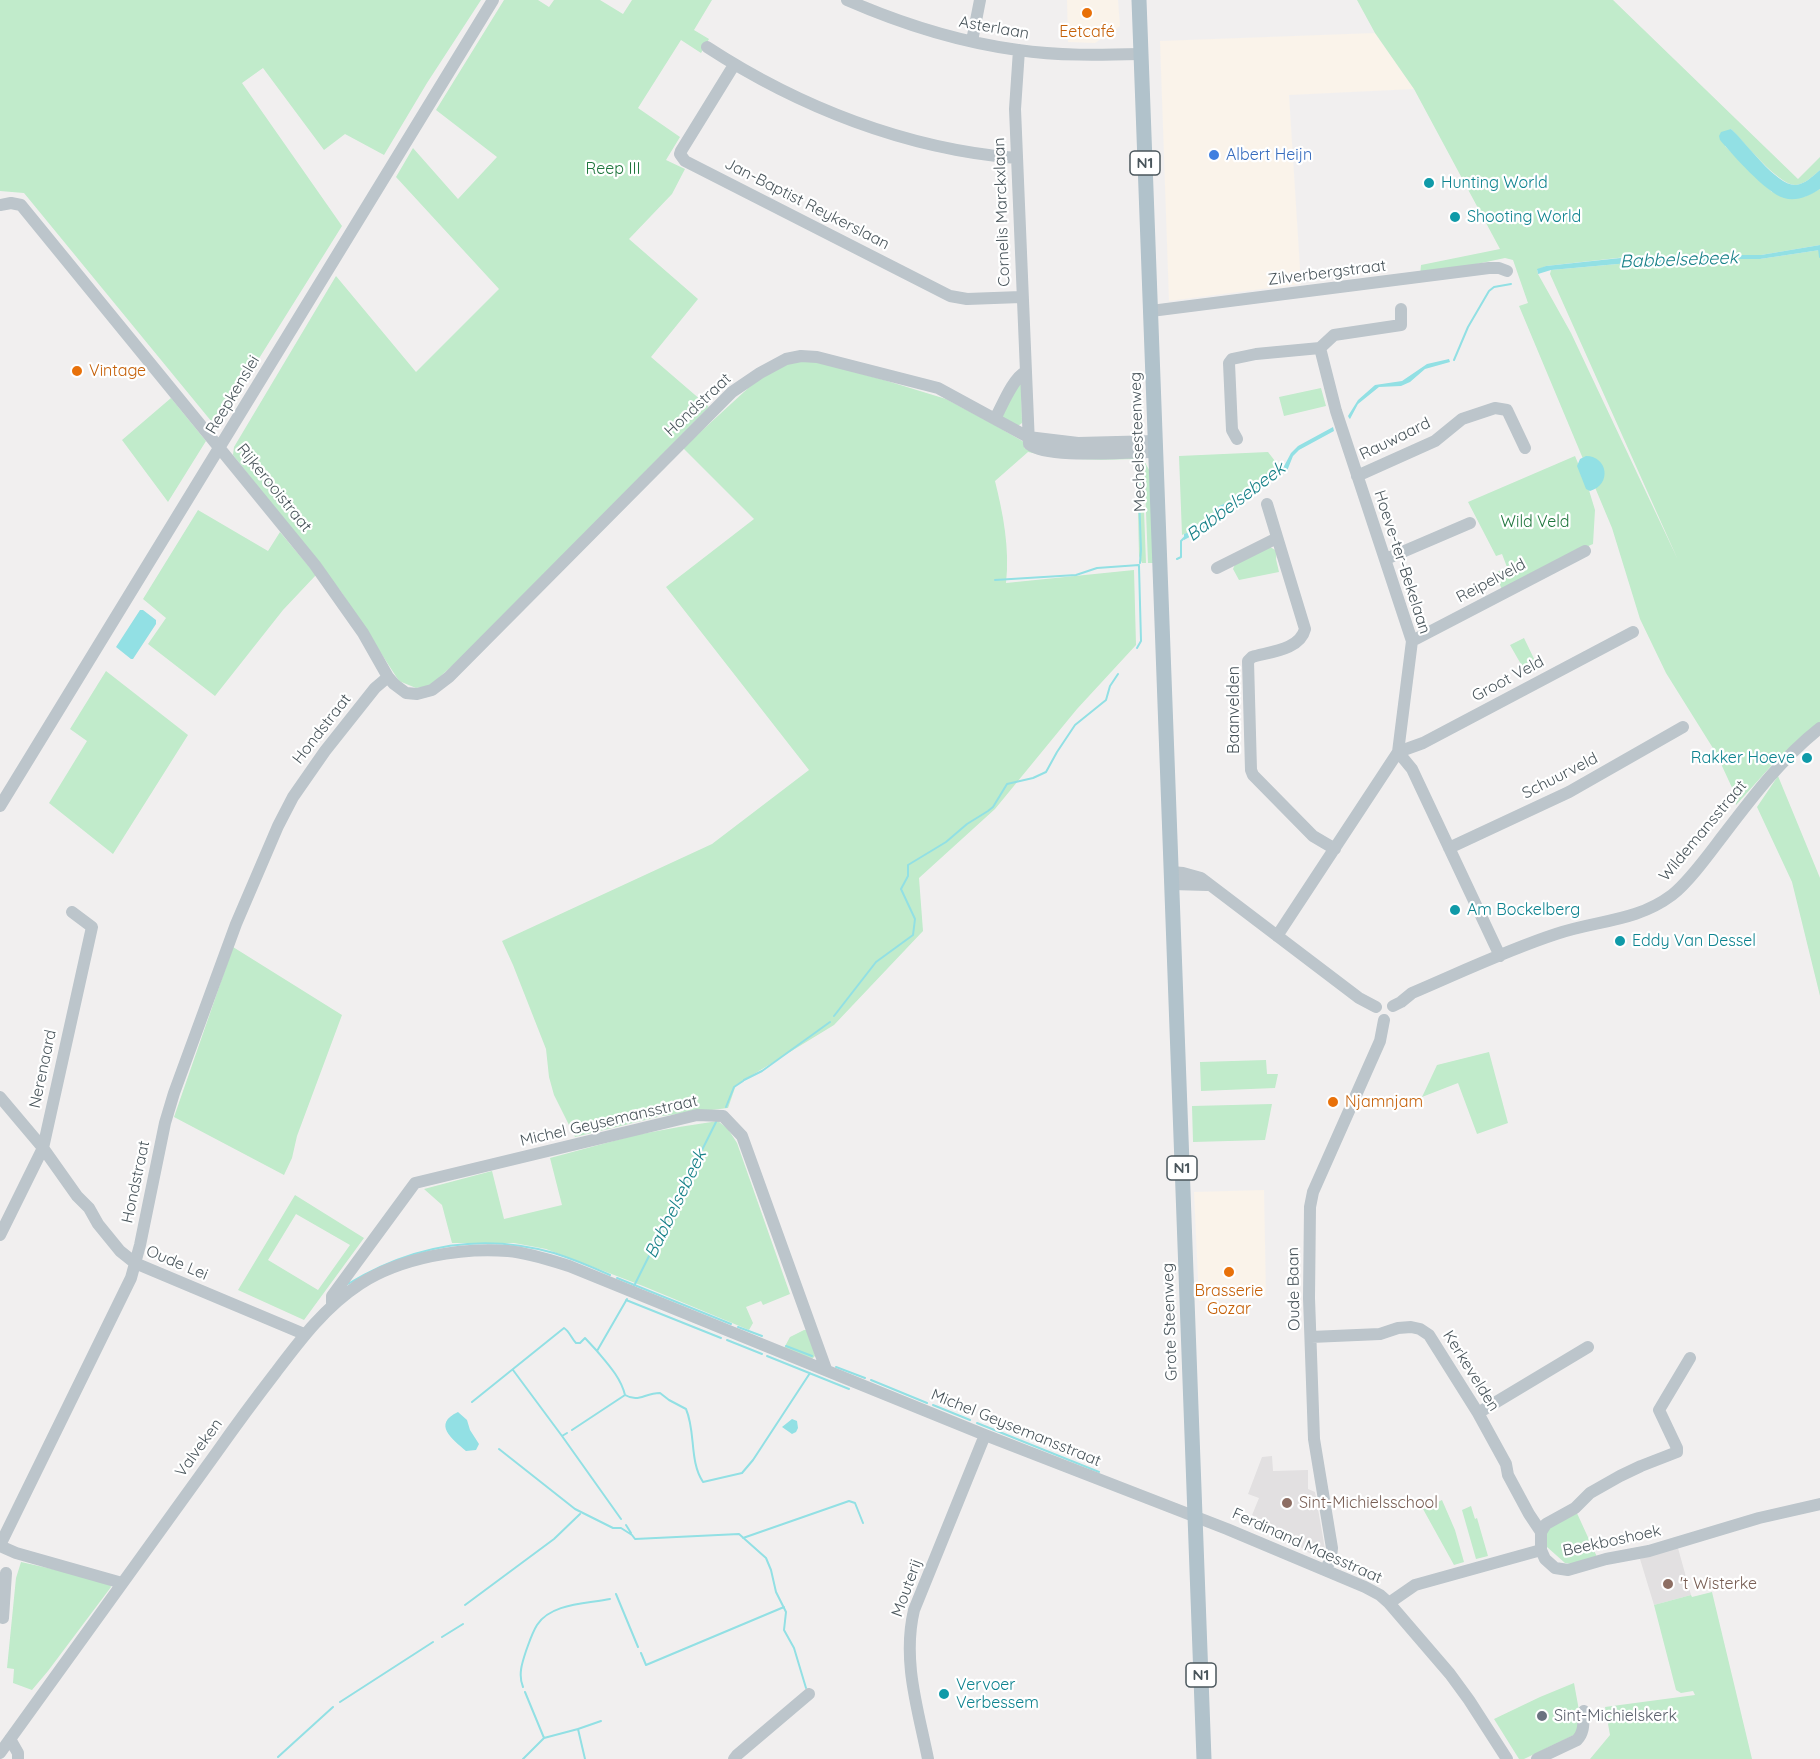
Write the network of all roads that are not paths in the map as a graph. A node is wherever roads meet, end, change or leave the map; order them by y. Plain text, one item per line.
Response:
1 (493, 0) edge
2 (848, 0) edge
3 (980, 0) edge
4 (1139, 0) edge
5 (972, 41) junction
6 (707, 47) dead end
7 (1019, 50) junction
8 (1141, 54) junction
9 (734, 65) junction
10 (1016, 158) junction
11 (0, 205) edge
12 (1507, 271) dead end
13 (1021, 297) junction
14 (1401, 309) dead end
15 (1151, 311) junction
16 (1320, 348) junction
17 (1025, 372) junction
18 (995, 419) junction
19 (1028, 437) junction
20 (1237, 440) dead end
21 (1156, 447) junction
22 (220, 448) junction
23 (1525, 448) dead end
24 (1357, 476) junction
25 (1267, 504) dead end
26 (1470, 523) dead end
27 (1277, 538) junction
28 (1585, 550) dead end
29 (1386, 559) junction
30 (1217, 568) dead end
31 (1633, 632) dead end
32 (1412, 641) junction
33 (388, 677) junction
34 (1683, 727) dead end
35 (1820, 728) edge
36 (1398, 752) junction
37 (0, 806) edge
38 (1449, 848) junction
39 (1335, 849) junction
40 (1172, 878) junction
41 (72, 912) dead end
42 (1277, 936) junction
43 (1500, 956) junction
44 (1393, 1006) junction
45 (1376, 1007) junction
46 (1384, 1020) junction
47 (0, 1097) edge
48 (43, 1148) junction
49 (0, 1235) edge
50 (135, 1263) junction
51 (332, 1305) junction
52 (304, 1334) junction
53 (1311, 1337) junction
54 (1588, 1347) dead end
55 (1690, 1358) dead end
56 (826, 1369) junction
57 (1478, 1413) junction
58 (985, 1435) junction
59 (1820, 1504) edge
60 (1195, 1516) junction
61 (1541, 1532) junction
62 (0, 1545) edge
63 (1541, 1550) junction
64 (16, 1553) junction
65 (1326, 1570) junction
66 (3, 1574) edge
67 (122, 1583) junction
68 (1389, 1603) junction
69 (3, 1618) dead end
70 (809, 1694) dead end
71 (1584, 1711) dead end
72 (10, 1739) junction
73 (0, 1754) edge
74 (18, 1759) edge
75 (734, 1759) edge
76 (928, 1759) edge
77 (1204, 1759) edge
78 (1507, 1759) edge
79 (1538, 1759) edge

1 - 22 street, Reepkenslei
2 - 5 street, Asterlaan
3 - 5 street
4 - 8 main road, Mechelsesteenweg / N1
5 - 7 street, Asterlaan
6 - 9 street
7 - 8 street, Asterlaan
7 - 10 street, Cornelis Marckxlaan
8 - 15 main road, Mechelsesteenweg / N1
9 - 10 street
9 - 13 street, Jan-Baptist Reykerslaan
10 - 13 street, Cornelis Marckxlaan
11 - 22 street, Rijkerooistraat
12 - 15 street, Zilverbergstraat
13 - 17 street, Cornelis Marckxlaan
14 - 16 street
15 - 21 main road, Mechelsesteenweg / N1
16 - 20 street
16 - 24 street, Hoeve-ter-Bekelaan
17 - 18 street
17 - 19 street, Cornelis Marckxlaan
18 - 19 street, Hondstraat
18 - 33 street, Hondstraat
19 - 21 street, Hondstraat
21 - 40 main road, Mechelsesteenweg / N1
22 - 33 street, Rijkerooistraat
22 - 37 street, Reepkenslei
23 - 24 street, Rauwaard
24 - 29 street, Hoeve-ter-Bekelaan
25 - 27 street, Baanvelden
26 - 29 street
27 - 30 street
27 - 39 street, Baanvelden
28 - 32 street, Reipelveld
29 - 32 street, Hoeve-ter-Bekelaan
31 - 36 street, Groot Veld
32 - 36 street, Hoeve-ter-Bekelaan
33 - 50 street, Hondstraat
34 - 38 street, Schuurveld
35 - 43 street, Wildemansstraat
36 - 38 street
36 - 39 street, Hoeve-ter-Bekelaan
38 - 43 street
39 - 42 street, Hoeve-ter-Bekelaan
40 - 42 street
40 - 60 main road, Grote Steenweg / N1
41 - 48 street, Nerenaard
42 - 45 street
43 - 44 street, Wildemansstraat
44 - 45 street, Wildemansstraat
44 - 46 street, Wildemansstraat
45 - 46 street
46 - 53 street, Oude Baan
47 - 48 street, Oude Lei
48 - 49 street, Nerenaard
48 - 50 street, Oude Lei
50 - 52 street, Oude Lei
50 - 62 street, Hondstraat
51 - 52 street, Michel Geysemansstraat
51 - 56 street, Michel Geysemansstraat
51 - 56 street, Michel Geysemansstraat
52 - 67 street, Valveken
53 - 57 street, Kerkevelden
53 - 65 street, Oude Baan
54 - 57 street
55 - 61 street
56 - 58 street, Michel Geysemansstraat
57 - 61 street, Kerkevelden
58 - 60 street, Michel Geysemansstraat
58 - 76 street, Mouterij
59 - 63 street, Beekboshoek
60 - 65 street, Ferdinand Maesstraat
60 - 77 main road, Grote Steenweg / N1
61 - 63 street
62 - 64 street
63 - 68 street, Beekboshoek
64 - 66 street
64 - 67 street
65 - 68 street, Ferdinand Maesstraat
66 - 69 street
67 - 72 street, Valveken
68 - 78 street, Ferdinand Maesstraat
70 - 75 street
71 - 79 street
72 - 73 street, Valveken
72 - 74 street

